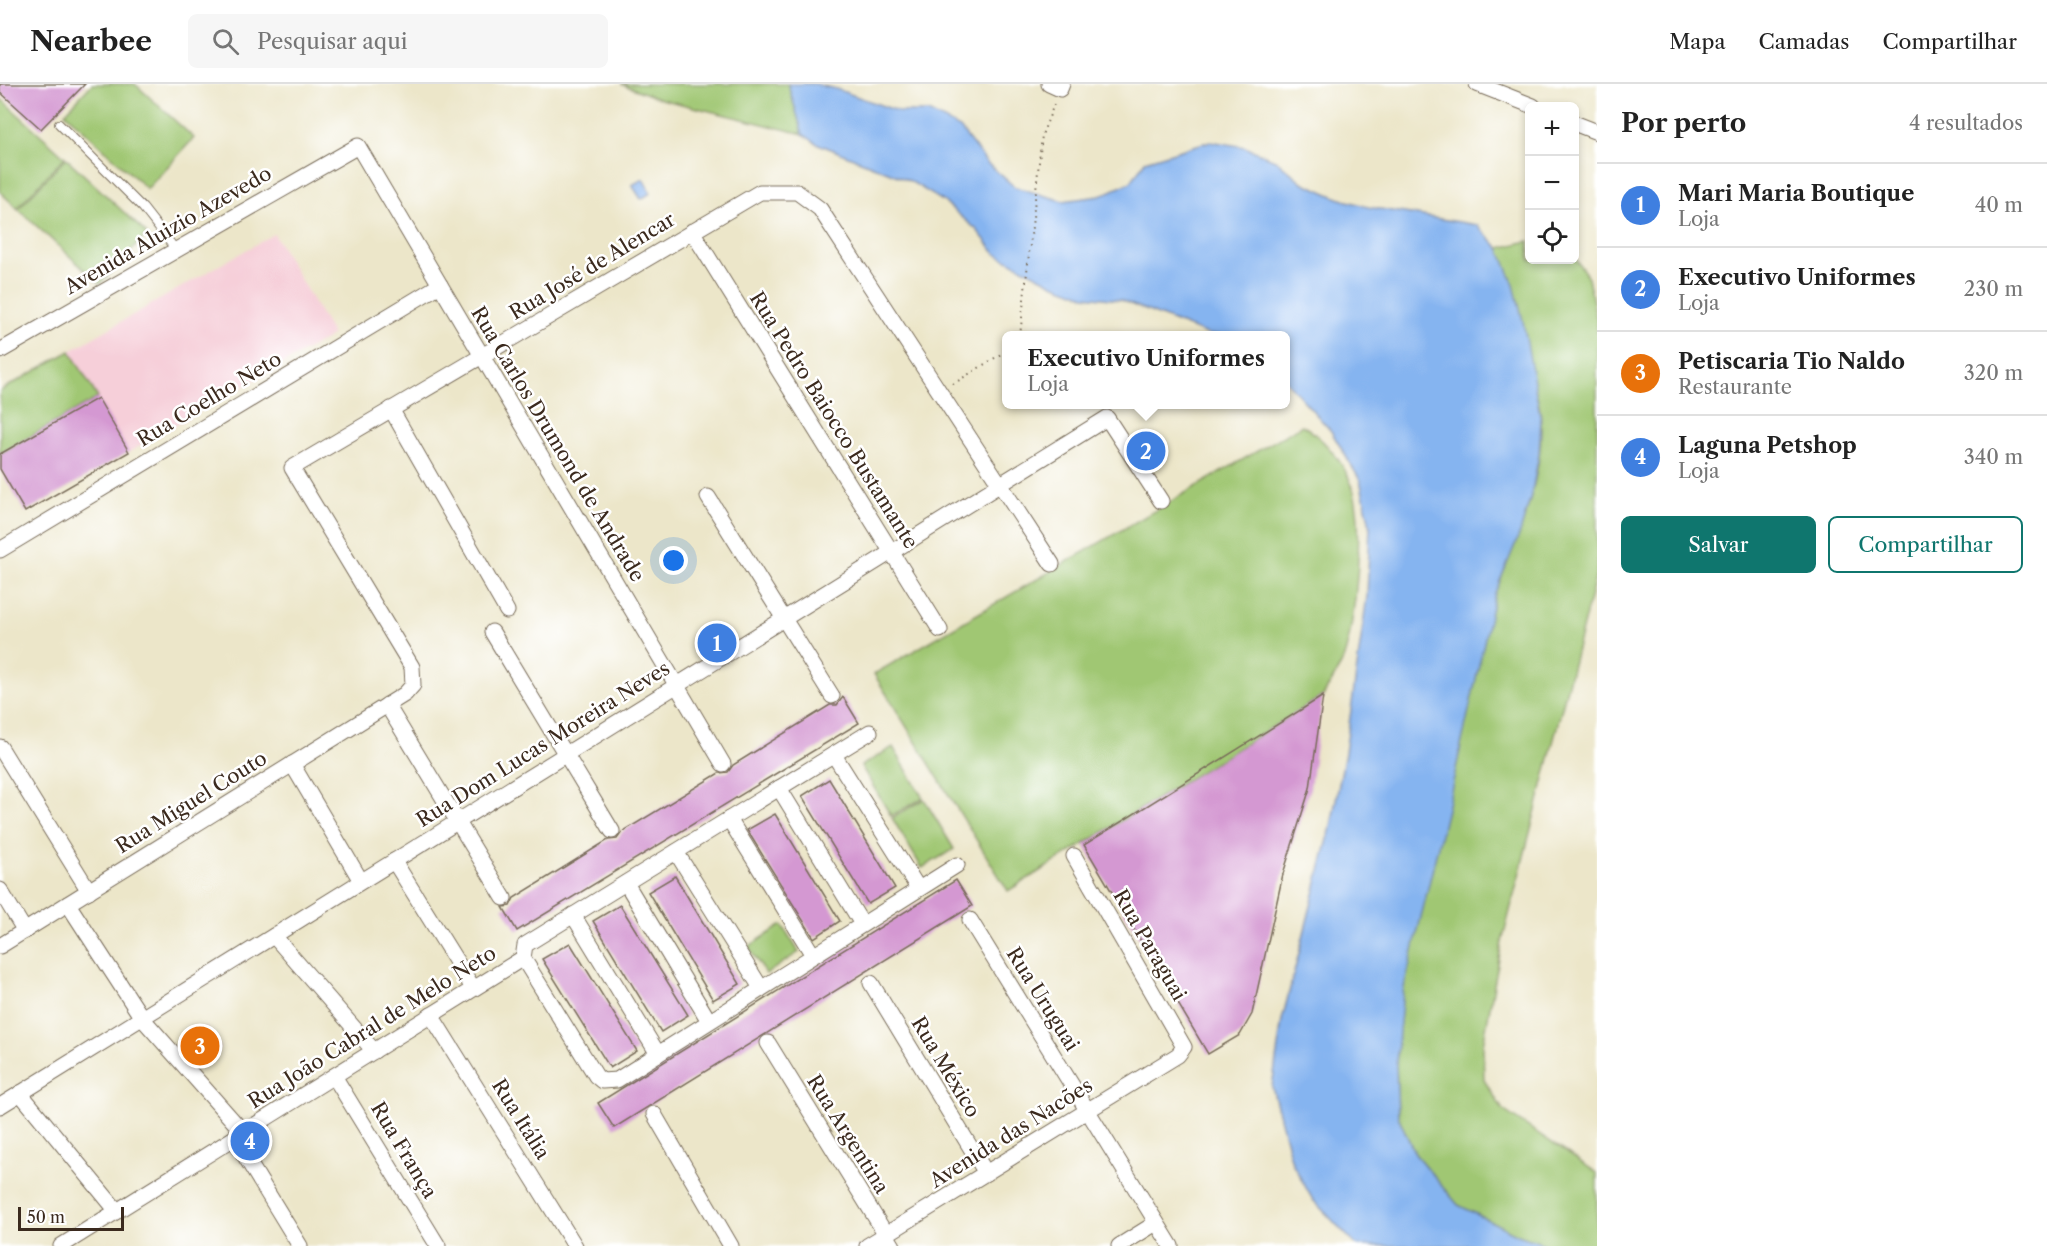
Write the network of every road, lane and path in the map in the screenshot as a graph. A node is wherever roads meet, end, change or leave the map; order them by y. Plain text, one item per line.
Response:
1 (1477, 84) edge
2 (1057, 86) edge
3 (1525, 103) edge
4 (59, 124) dead end
5 (1579, 125) edge
6 (1597, 132) edge
7 (358, 146) joint
8 (692, 231) junction
9 (176, 250) junction
10 (440, 285) junction
11 (1021, 331) edge
12 (0, 351) edge
13 (1002, 353) edge
14 (482, 356) junction
15 (939, 392) junction
16 (391, 409) junction
17 (1000, 484) junction
18 (708, 497) dead end
19 (1161, 501) dead end
20 (0, 550) edge
21 (891, 552) junction
22 (1052, 564) dead end
23 (507, 611) dead end
24 (784, 619) junction
25 (940, 630) dead end
26 (492, 632) dead end
27 (676, 686) junction
28 (405, 694) joint
29 (832, 696) dead end
30 (387, 705) junction
31 (870, 732) dead end
32 (0, 747) edge
33 (566, 754) junction
34 (834, 754) junction
35 (292, 764) junction
36 (723, 764) dead end
37 (779, 789) junction
38 (729, 819) junction
39 (458, 822) junction
40 (612, 831) dead end
41 (676, 852) junction
42 (1074, 856) dead end
43 (394, 861) junction
44 (957, 865) dead end
45 (361, 881) junction
46 (626, 883) junction
47 (918, 888) junction
48 (0, 890) edge
49 (89, 891) junction
50 (504, 898) dead end
51 (68, 904) junction
52 (573, 915) junction
53 (970, 920) dead end
54 (862, 924) junction
55 (25, 931) junction
56 (274, 936) junction
57 (0, 946) edge
58 (813, 955) junction
59 (523, 958) junction
60 (871, 983) dead end
61 (473, 988) junction
62 (760, 988) junction
63 (432, 1015) junction
64 (142, 1018) junction
65 (709, 1021) junction
66 (768, 1043) dead end
67 (374, 1051) junction
68 (658, 1054) junction
69 (1178, 1055) joint
70 (334, 1076) junction
71 (20, 1093) junction
72 (0, 1106) edge
73 (1087, 1111) junction
74 (654, 1114) dead end
75 (239, 1135) junction
76 (986, 1173) junction
77 (117, 1211) junction
78 (1156, 1223) junction
79 (889, 1240) edge
80 (61, 1246) edge
81 (300, 1246) edge
82 (438, 1246) edge
83 (575, 1246) edge
84 (731, 1246) edge
85 (867, 1246) edge
86 (1119, 1246) edge
87 (1171, 1246) edge

1 - 3 street
2 - 11 path
4 - 9 lane
5 - 6 street
7 - 9 street, Avenida Aluizio Azevedo
7 - 10 street, Rua Carlos Drumond de Andrade
8 - 14 street, Rua José de Alencar
8 - 15 street, Rua José de Alencar
8 - 21 street, Rua Pedro Baiocco Bustamante
9 - 12 street, Avenida Aluizio Azevedo
10 - 14 street, Rua Carlos Drumond de Andrade
10 - 20 street, Rua Coelho Neto
13 - 15 path
14 - 16 street, Rua José de Alencar
14 - 27 street, Rua Carlos Drumond de Andrade
15 - 17 street
16 - 23 street
16 - 28 street, Rua José de Alencar
17 - 19 street, Rua Dom Lucas Moreira Neves
17 - 21 street, Rua Dom Lucas Moreira Neves
17 - 22 street
18 - 24 street
21 - 24 street, Rua Dom Lucas Moreira Neves
21 - 25 street, Rua Pedro Baiocco Bustamante
24 - 27 street, Rua Dom Lucas Moreira Neves
24 - 29 street
26 - 33 street
27 - 33 street, Rua Dom Lucas Moreira Neves
27 - 36 street, Rua Carlos Drumond de Andrade
28 - 30 street, Rua Miguel Couto
30 - 35 street, Rua Miguel Couto
30 - 39 street
31 - 34 street
32 - 49 street
33 - 39 street, Rua Dom Lucas Moreira Neves
33 - 40 street
34 - 37 street
34 - 47 street
35 - 45 street
35 - 49 street, Rua Miguel Couto
37 - 38 street
37 - 54 street
38 - 41 street
38 - 58 street
39 - 43 street, Rua Dom Lucas Moreira Neves
39 - 50 street
41 - 46 street
41 - 62 street
42 - 69 street, Rua Paraguai
43 - 45 street, Rua Dom Lucas Moreira Neves
43 - 61 street
44 - 47 street
45 - 56 street, Rua Dom Lucas Moreira Neves
46 - 52 street
46 - 65 street
47 - 54 street
48 - 55 street
49 - 51 street, Rua Miguel Couto
51 - 55 street, Rua Miguel Couto
51 - 64 street
52 - 59 street
52 - 68 street
53 - 73 street, Rua Uruguai
54 - 58 street
55 - 57 street, Rua Miguel Couto
56 - 64 street, Rua Dom Lucas Moreira Neves
56 - 67 street
58 - 62 street
59 - 61 street, Rua João Cabral de Melo Neto
59 - 68 street
60 - 76 street, Rua México
61 - 63 street, Rua João Cabral de Melo Neto
62 - 65 street
63 - 67 street, Rua João Cabral de Melo Neto
63 - 83 street, Rua Itália
64 - 71 street, Rua Dom Lucas Moreira Neves
64 - 75 street
65 - 68 street
66 - 79 street, Rua Argentina
67 - 70 street, Rua João Cabral de Melo Neto
69 - 73 street, Avenida das Nacões
70 - 75 street, Rua João Cabral de Melo Neto
70 - 82 street, Rua França
71 - 72 street, Rua Dom Lucas Moreira Neves
71 - 77 street
73 - 76 street, Avenida das Nacões
73 - 78 street, Rua Uruguai
74 - 84 street
75 - 77 street, Rua João Cabral de Melo Neto
75 - 81 street
76 - 79 street, Avenida das Nacões
77 - 80 street, Rua João Cabral de Melo Neto
78 - 86 street
78 - 87 street, Rua Uruguai
79 - 85 street, Avenida das Nacões

